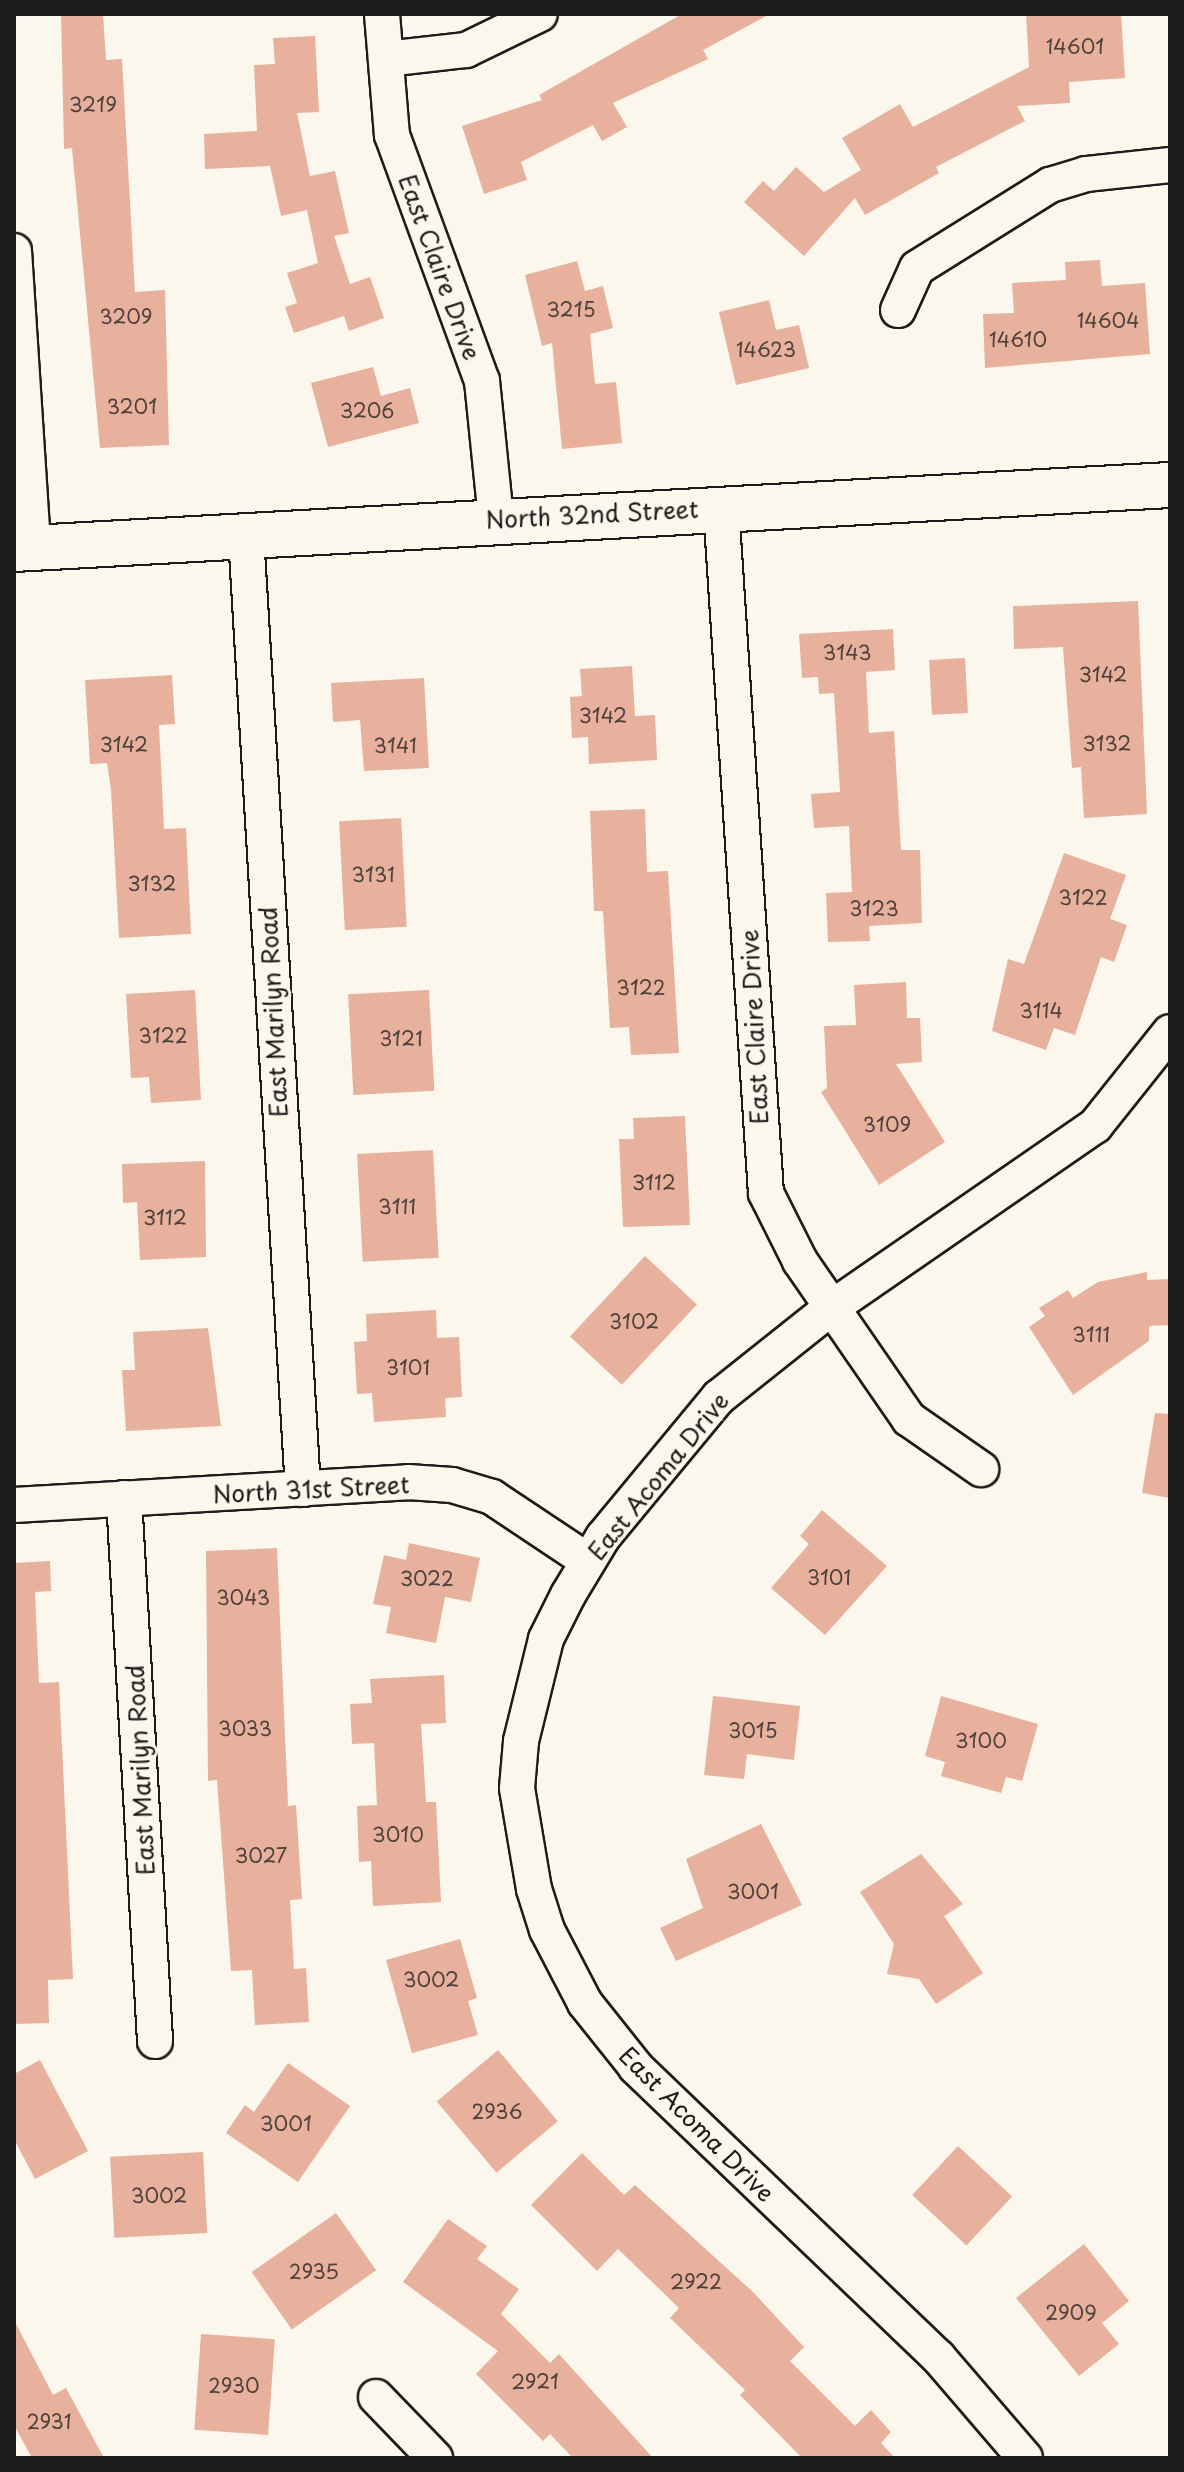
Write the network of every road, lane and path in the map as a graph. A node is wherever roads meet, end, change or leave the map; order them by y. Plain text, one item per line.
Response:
1 (382, 14) edge
2 (540, 14) edge
3 (386, 59) junction
4 (1170, 165) edge
5 (14, 251) edge
6 (15, 291) edge
7 (898, 310) dead end
8 (1170, 485) edge
9 (721, 507) junction
10 (496, 520) junction
11 (246, 535) junction
12 (23, 548) edge
13 (1170, 1032) edge
14 (831, 1308) junction
15 (981, 1469) dead end
16 (303, 1489) junction
17 (124, 1498) junction
18 (14, 1505) edge
19 (588, 1561) junction
20 (155, 2041) dead end
21 (376, 2397) dead end
22 (435, 2458) edge
23 (1025, 2458) edge

1 - 3 street, East Claire Drive
2 - 3 street
3 - 10 street, East Claire Drive
4 - 7 street
5 - 6 street
6 - 12 street
8 - 9 main road, North 32nd Street
9 - 10 main road, North 32nd Street
9 - 14 street, East Claire Drive
10 - 11 main road, North 32nd Street
11 - 12 main road, North 32nd Street
11 - 16 street, East Marilyn Road
13 - 14 street, East Acoma Drive
14 - 15 street, East Claire Drive
14 - 19 street, East Acoma Drive
16 - 17 street, North 31st Street
16 - 19 street, North 31st Street
17 - 18 street, North 31st Street
17 - 20 street, East Marilyn Road
19 - 23 street, East Acoma Drive
21 - 22 street

